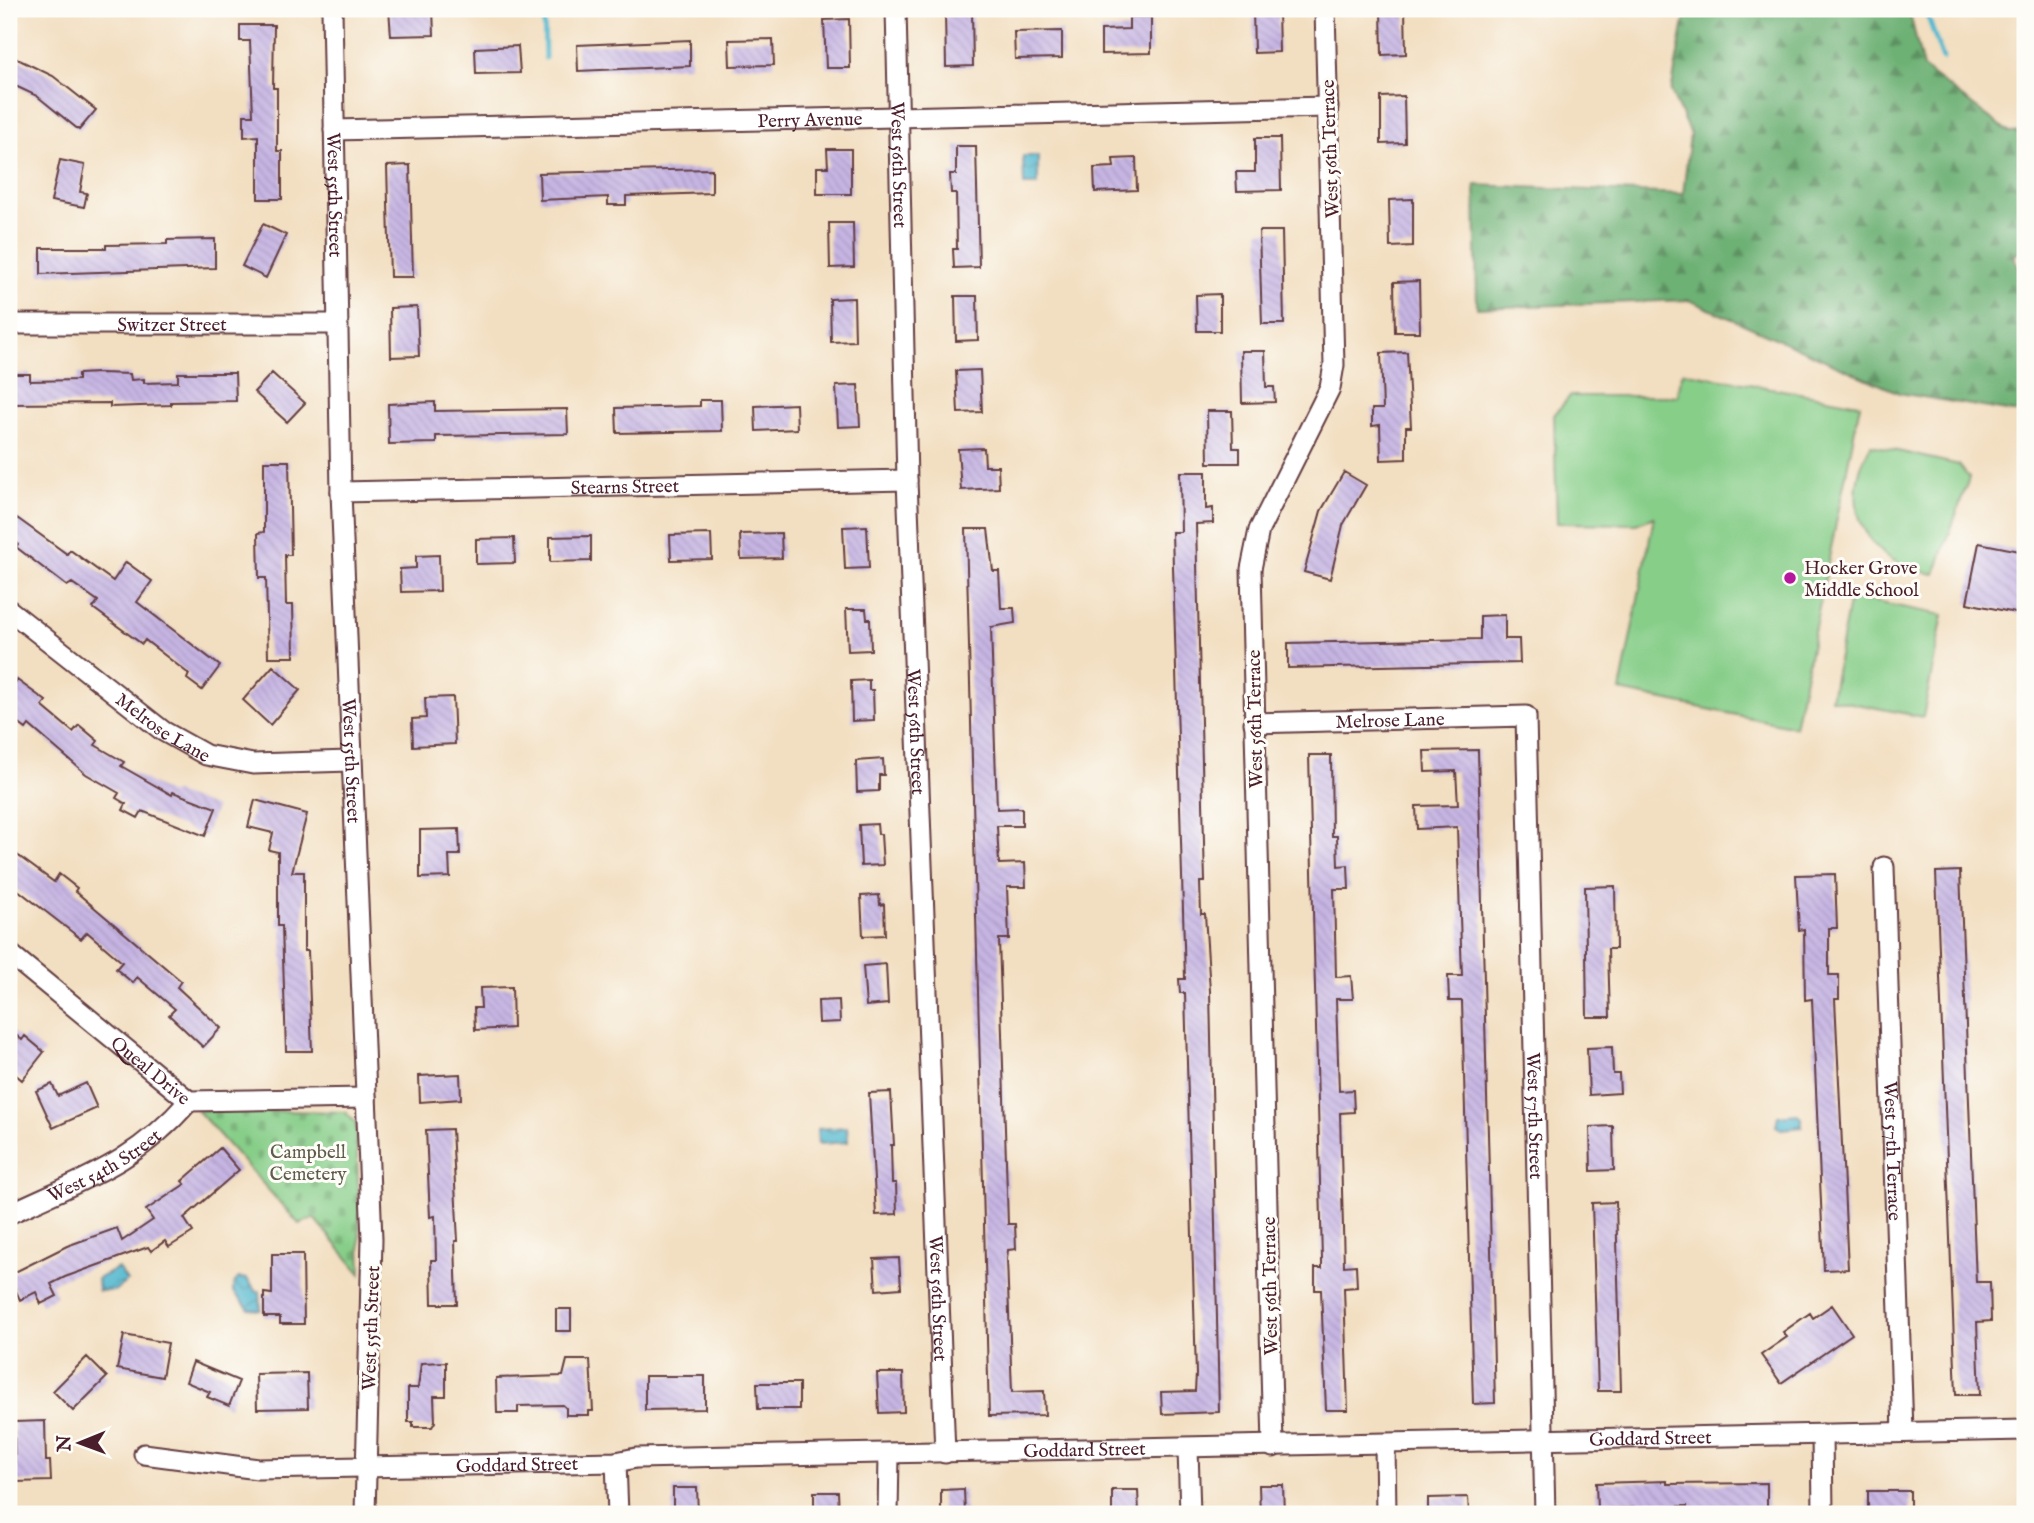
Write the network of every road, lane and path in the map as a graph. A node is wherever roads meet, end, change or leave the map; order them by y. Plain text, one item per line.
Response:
1 (332, 9) edge
2 (896, 9) edge
3 (1325, 9) edge
4 (1328, 107) junction
5 (897, 116) junction
6 (334, 130) junction
7 (9, 324) edge
8 (336, 324) junction
9 (907, 480) junction
10 (341, 492) junction
11 (9, 610) edge
12 (1526, 716) joint
13 (1254, 723) junction
14 (350, 761) junction
15 (1884, 867) dead end
16 (9, 953) edge
17 (366, 1098) junction
18 (189, 1101) junction
19 (9, 1214) edge
20 (2025, 1430) edge
21 (1903, 1432) junction
22 (1822, 1434) junction
23 (1543, 1441) junction
24 (1385, 1444) junction
25 (1273, 1447) junction
26 (1188, 1449) junction
27 (945, 1453) junction
28 (144, 1454) dead end
29 (888, 1455) junction
30 (616, 1462) junction
31 (365, 1467) junction
32 (365, 1514) edge
33 (618, 1514) edge
34 (888, 1514) edge
35 (1190, 1514) edge
36 (1386, 1514) edge
37 (1545, 1514) edge
38 (1824, 1514) edge

1 - 6 street, West 55th Street
2 - 5 street, West 56th Street
3 - 4 street, West 56th Terrace
4 - 5 street, Perry Avenue
4 - 13 street, West 56th Terrace
5 - 6 street, Perry Avenue
5 - 9 street, West 56th Street
6 - 8 street, West 55th Street
7 - 8 street, Switzer Street
8 - 10 street, West 55th Street
9 - 10 street, Stearns Street
9 - 27 street, West 56th Street
10 - 14 street, West 55th Street
11 - 14 street, Melrose Lane
12 - 13 street, Melrose Lane
12 - 23 street, West 57th Street
13 - 25 street, West 56th Terrace
14 - 17 street, West 55th Street
15 - 21 street, West 57th Terrace
16 - 18 street, Queal Drive
17 - 18 street, Queal Drive
17 - 31 street, West 55th Street
18 - 19 street, West 54th Street
20 - 21 street, Goddard Street
21 - 22 street, Goddard Street
22 - 23 street, Goddard Street
22 - 38 street
23 - 24 street, Goddard Street
23 - 37 street, West 57th Street
24 - 25 street, Goddard Street
24 - 36 street
25 - 26 street, Goddard Street
26 - 27 street, Goddard Street
26 - 35 street
27 - 29 street, Goddard Street
28 - 31 street, Goddard Street
29 - 30 street, Goddard Street
29 - 34 street
30 - 31 street, Goddard Street
30 - 33 street
31 - 32 street, West 55th Street

